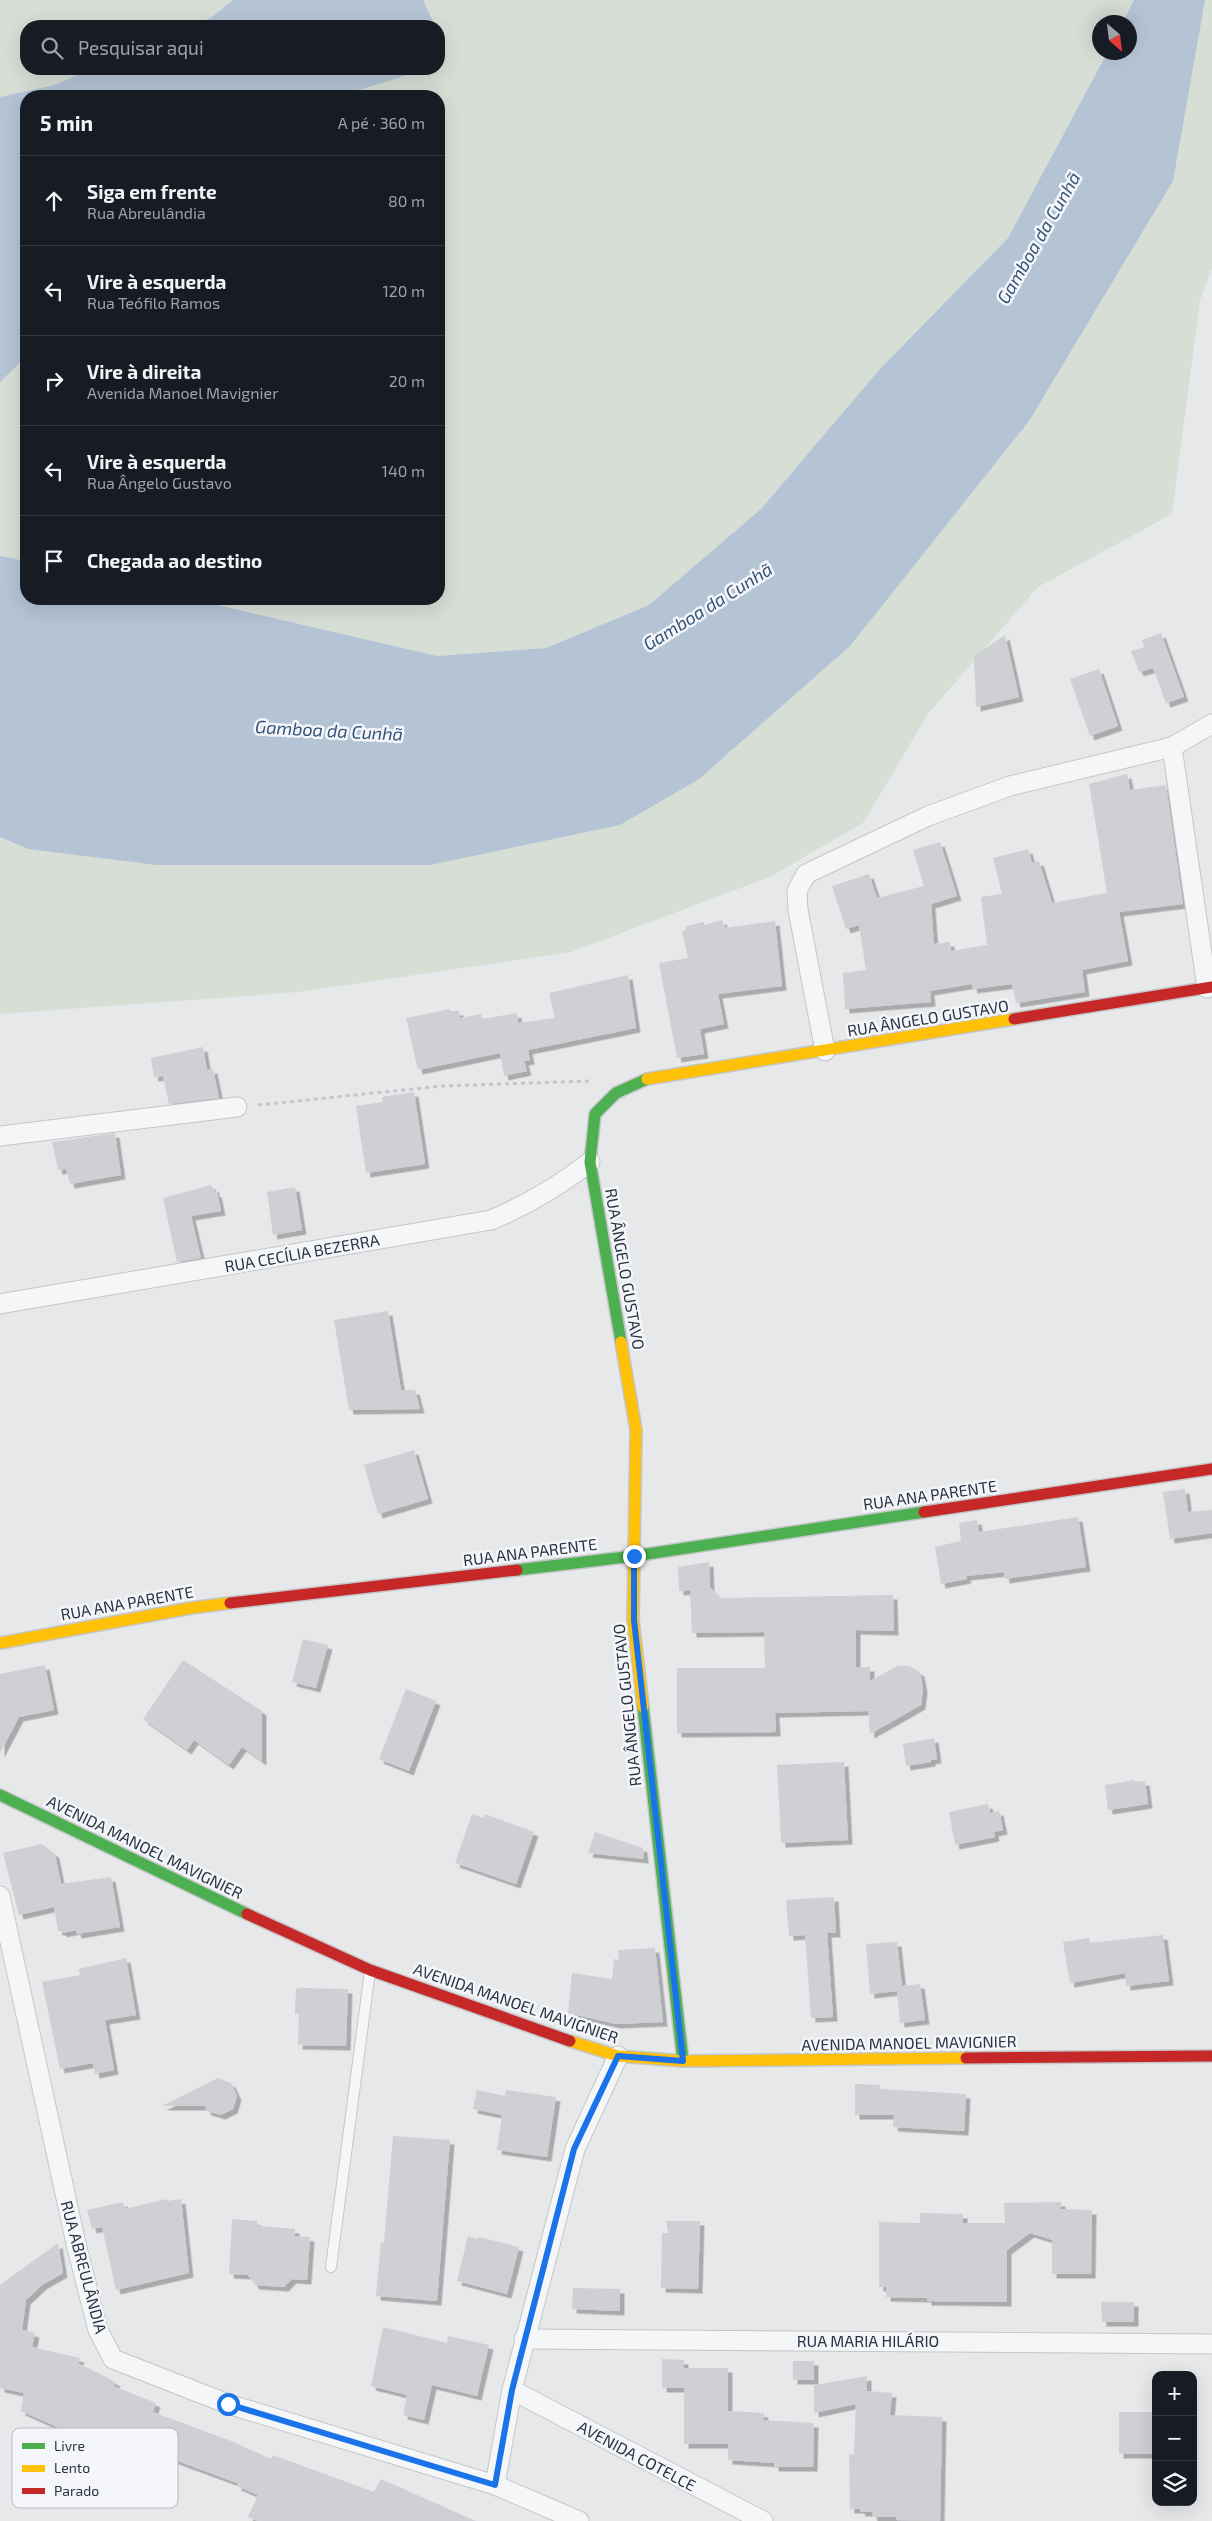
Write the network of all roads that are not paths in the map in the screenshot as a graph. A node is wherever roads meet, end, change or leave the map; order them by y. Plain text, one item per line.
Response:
1 (1212, 724) edge
2 (1172, 747) junction
3 (1210, 988) edge
4 (824, 1051) junction
5 (237, 1107) road end
6 (0, 1136) edge
7 (590, 1162) junction
8 (0, 1304) edge
9 (1212, 1470) edge
10 (634, 1556) junction
11 (0, 1643) edge
12 (0, 1795) edge
13 (0, 1896) edge
14 (370, 1970) junction
15 (618, 2056) junction
16 (1212, 2056) edge
17 (683, 2061) junction
18 (331, 2267) dead end
19 (524, 2339) junction
20 (1212, 2344) edge
21 (512, 2390) junction
22 (495, 2485) junction
23 (579, 2521) edge
24 (763, 2521) edge

1 - 2 street
2 - 3 street
2 - 4 street
3 - 4 street, RUA ÂNGELO GUSTAVO
4 - 7 street, RUA ÂNGELO GUSTAVO
5 - 6 street
7 - 8 street, RUA CECÍLIA BEZERRA
7 - 10 street, RUA ÂNGELO GUSTAVO
9 - 10 street, RUA ANA PARENTE
10 - 11 street, RUA ANA PARENTE
10 - 17 street, RUA ÂNGELO GUSTAVO
12 - 14 street, AVENIDA MANOEL MAVIGNIER
13 - 22 street, RUA ABREULÂNDIA
14 - 15 street, AVENIDA MANOEL MAVIGNIER
14 - 18 lane
15 - 17 street, AVENIDA MANOEL MAVIGNIER
15 - 19 street
16 - 17 street, AVENIDA MANOEL MAVIGNIER
19 - 20 street, RUA MARIA HILÁRIO
19 - 21 street
21 - 22 street
21 - 24 street, AVENIDA COTELCE
22 - 23 street

